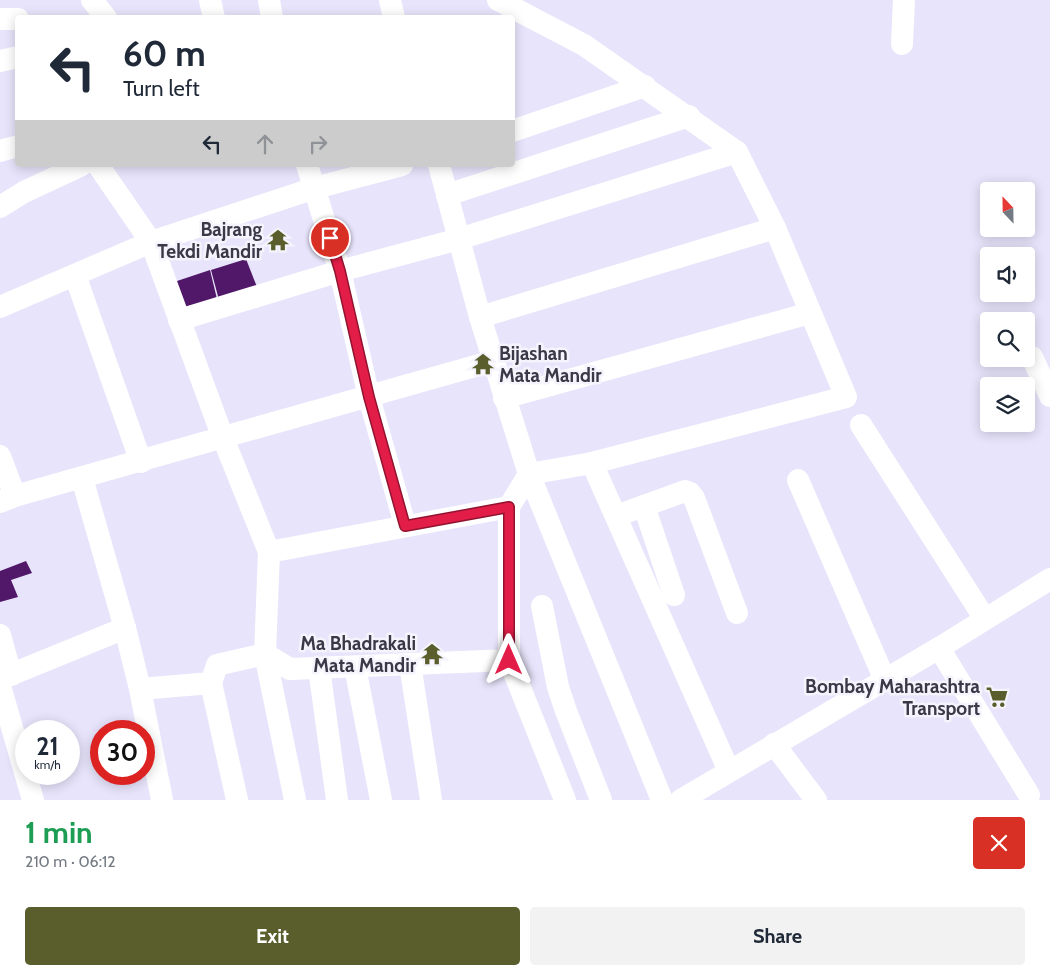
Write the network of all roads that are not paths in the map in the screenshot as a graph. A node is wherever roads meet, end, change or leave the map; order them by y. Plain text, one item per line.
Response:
1 (92, 0) edge
2 (210, 0) edge
3 (269, 0) edge
4 (390, 0) edge
5 (498, 0) edge
6 (904, 0) edge
7 (104, 15) edge
8 (213, 15) edge
9 (272, 15) edge
10 (393, 15) edge
11 (0, 19) edge
12 (15, 19) edge
13 (902, 44) dead end
14 (15, 58) edge
15 (0, 61) edge
16 (645, 86) junction
17 (688, 116) junction
18 (515, 130) edge
19 (15, 147) edge
20 (0, 152) edge
21 (736, 152) junction
22 (78, 167) edge
23 (99, 167) edge
24 (308, 167) edge
25 (394, 167) edge
26 (439, 167) edge
27 (315, 188) junction
28 (447, 195) junction
29 (0, 207) edge
30 (775, 228) junction
31 (459, 239) junction
32 (151, 242) junction
33 (340, 271) junction
34 (75, 275) junction
35 (0, 307) edge
36 (810, 313) junction
37 (480, 318) junction
38 (179, 320) junction
39 (493, 361) junction
40 (1035, 364) edge
41 (1050, 396) edge
42 (369, 397) junction
43 (504, 398) junction
44 (861, 425) dead end
45 (223, 438) junction
46 (0, 456) edge
47 (141, 462) junction
48 (592, 463) junction
49 (529, 474) junction
50 (82, 478) junction
51 (798, 480) dead end
52 (7, 499) edge
53 (644, 506) junction
54 (509, 507) junction
55 (616, 516) junction
56 (405, 526) junction
57 (269, 552) junction
58 (1050, 579) edge
59 (674, 595) dead end
60 (542, 606) dead end
61 (737, 613) dead end
62 (985, 619) junction
63 (126, 628) junction
64 (0, 635) edge
65 (939, 648) junction
66 (265, 654) junction
67 (509, 660) junction
68 (410, 664) junction
69 (355, 667) junction
70 (319, 668) junction
71 (4, 680) edge
72 (885, 680) junction
73 (211, 683) junction
74 (140, 689) junction
75 (774, 744) junction
76 (729, 771) junction
77 (1029, 795) dead end
78 (33, 800) edge
79 (162, 800) edge
80 (238, 800) edge
81 (295, 800) edge
82 (337, 800) edge
83 (381, 800) edge
84 (431, 800) edge
85 (565, 800) edge
86 (602, 800) edge
87 (662, 800) edge
88 (681, 800) edge
89 (816, 800) edge

1 - 7 street
2 - 8 street
3 - 9 street
4 - 10 street
5 - 16 street
6 - 13 street
11 - 12 street
14 - 15 street
16 - 17 street
16 - 18 street
17 - 21 street
17 - 28 street
19 - 20 street
21 - 30 street
21 - 31 street
22 - 29 street
23 - 32 street
24 - 27 street
25 - 27 street
26 - 28 street
27 - 32 street
27 - 33 street
28 - 31 street
30 - 36 street
30 - 37 street
31 - 33 street
31 - 37 street
32 - 34 street
32 - 38 street
33 - 38 street
33 - 42 street
34 - 35 street
34 - 47 street
36 - 43 street
36 - 48 street
37 - 39 street
38 - 45 street
39 - 42 street
39 - 43 street
40 - 41 street
42 - 45 street
42 - 56 street
43 - 49 street
44 - 62 street
45 - 47 street
45 - 57 street
46 - 52 street
47 - 50 street
48 - 49 street
48 - 55 street
49 - 54 street
49 - 87 street
50 - 52 street
50 - 63 street
51 - 72 street
53 - 55 street
53 - 59 street
53 - 61 street
54 - 56 street
54 - 67 street
55 - 76 street
56 - 57 street
57 - 66 street
58 - 62 street
60 - 86 street
62 - 65 street
63 - 71 street
63 - 74 street
64 - 71 street
65 - 72 street
65 - 77 street
66 - 70 street
66 - 73 street
66 - 81 street
67 - 68 street
67 - 85 street
68 - 69 street
68 - 84 street
69 - 70 street
69 - 83 street
70 - 82 street
71 - 78 street
72 - 75 street
73 - 74 street
73 - 80 street
74 - 79 street
75 - 76 street
75 - 89 street
76 - 88 street

